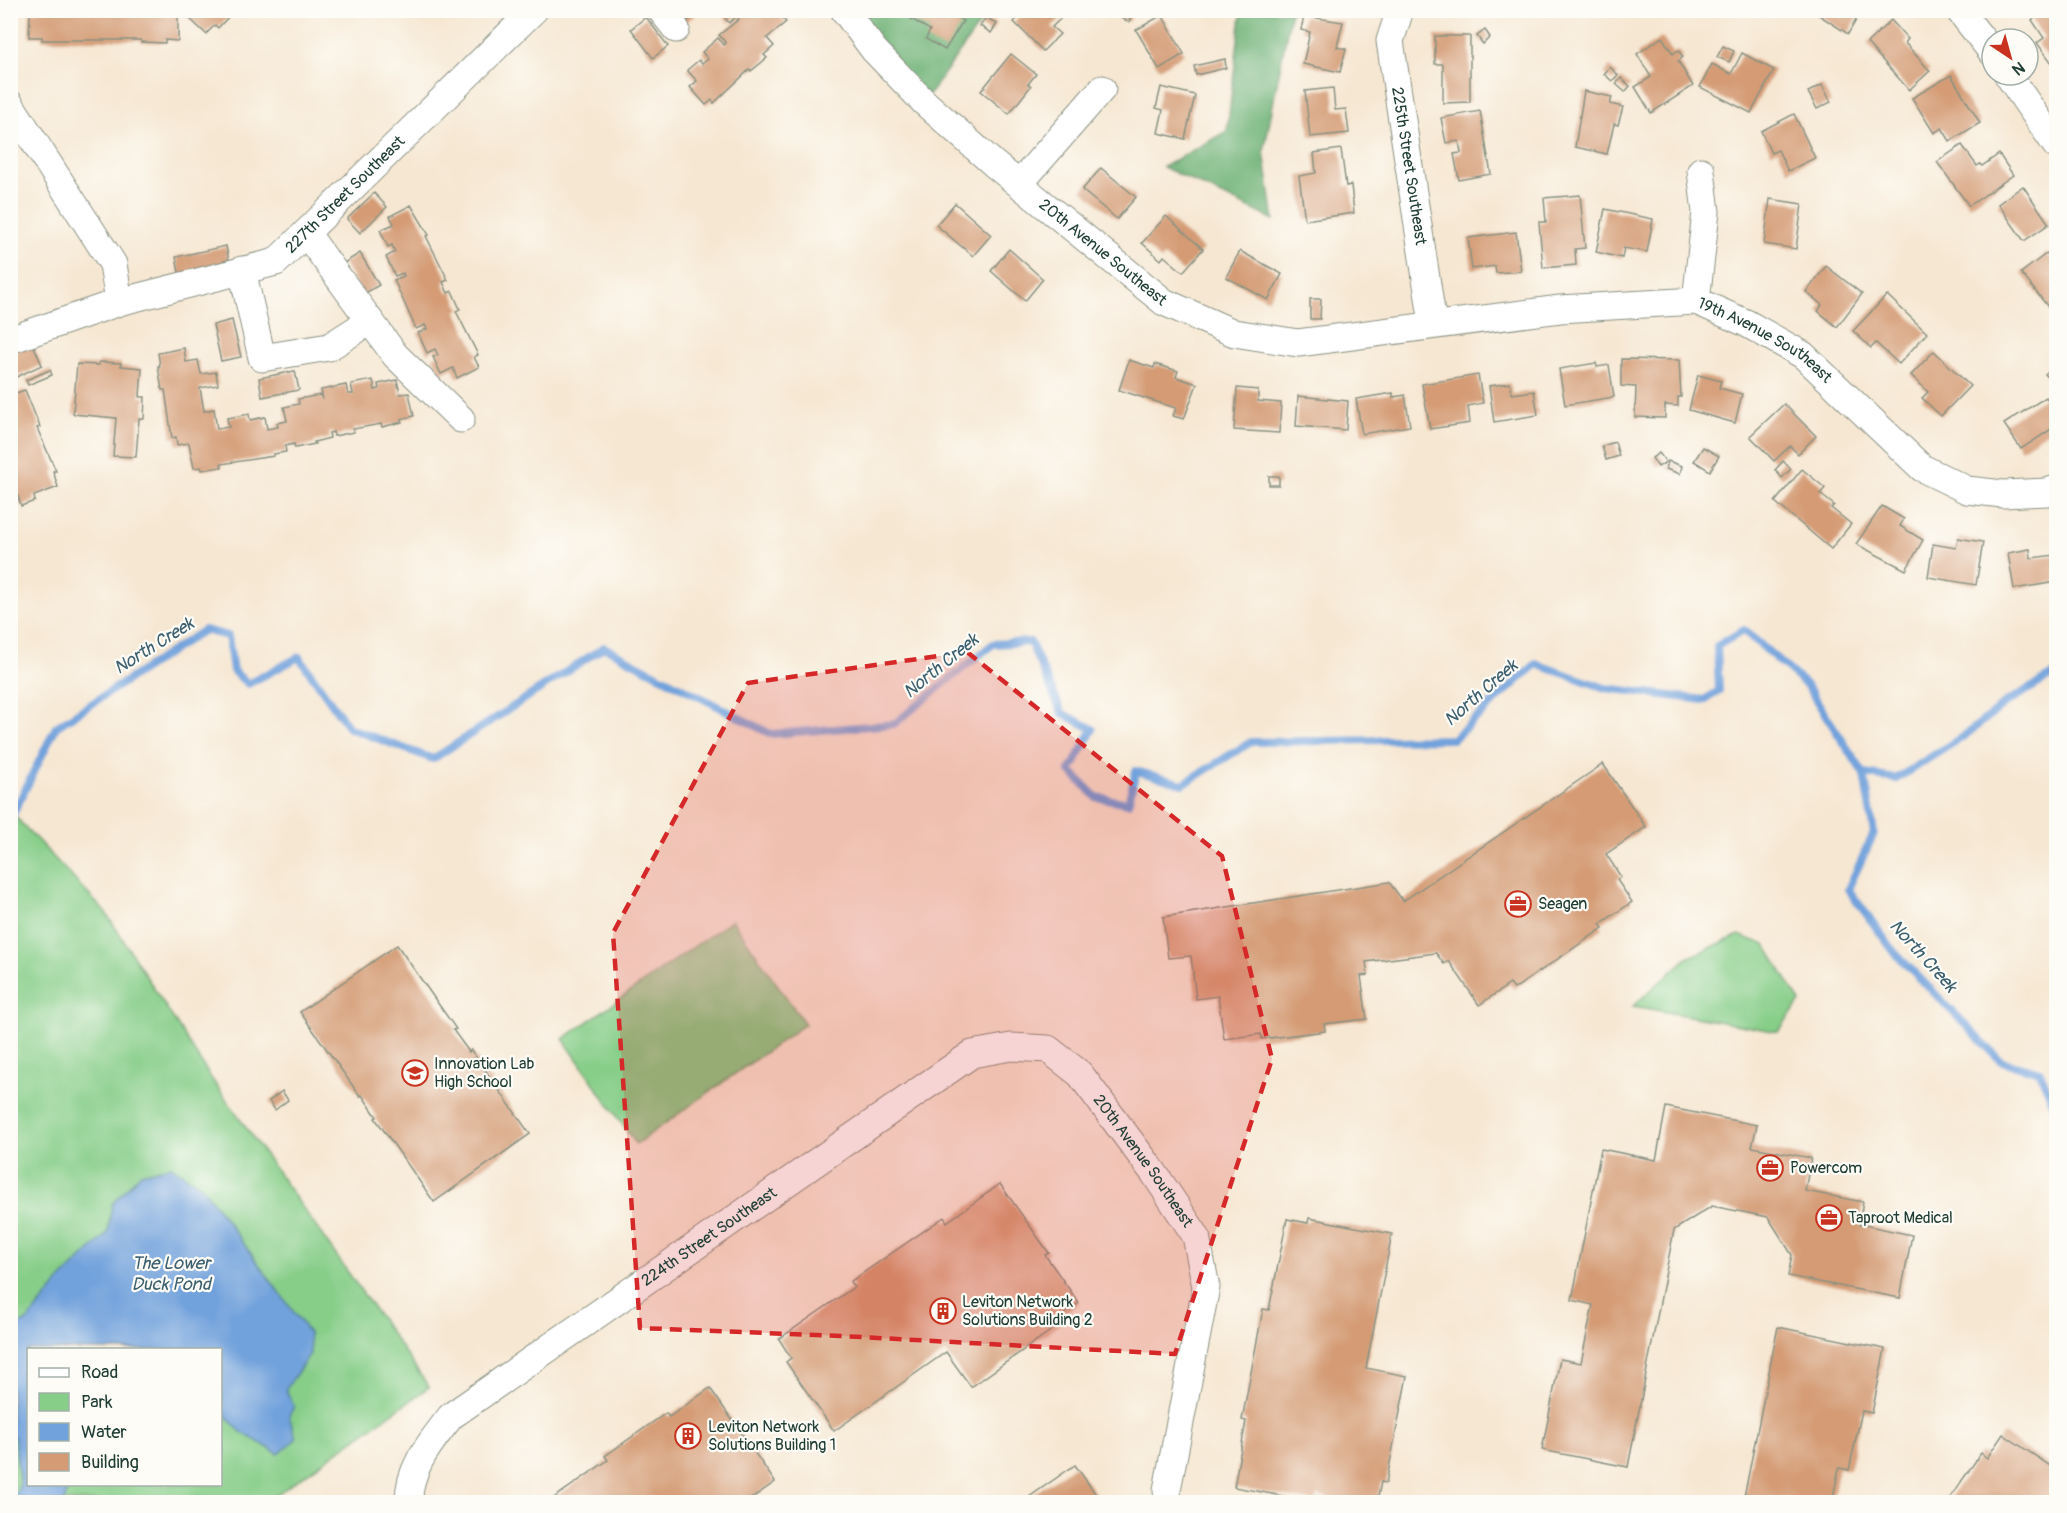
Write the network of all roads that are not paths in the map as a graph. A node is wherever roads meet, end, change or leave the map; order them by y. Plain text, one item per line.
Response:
1 (534, 10) edge
2 (843, 10) edge
3 (1400, 10) edge
4 (1959, 10) edge
5 (1980, 37) edge
6 (2016, 87) edge
7 (1102, 89) dead end
8 (10, 104) edge
9 (2056, 145) edge
10 (1701, 171) dead end
11 (1020, 183) junction
12 (306, 233) junction
13 (242, 270) junction
14 (1696, 301) junction
15 (119, 302) junction
16 (370, 321) junction
17 (1433, 324) junction
18 (10, 340) edge
19 (461, 419) dead end
20 (2056, 489) edge
21 (1048, 1049) joint
22 (409, 1494) edge
23 (1168, 1503) edge

1 - 12 street, 227th Street Southeast
2 - 11 street, 20th Avenue Southeast
3 - 17 street, 225th Street Southeast
4 - 5 street
6 - 9 street
7 - 11 street
8 - 15 street
10 - 14 street
11 - 17 street, 20th Avenue Southeast
12 - 13 street, 227th Street Southeast
12 - 16 street
13 - 15 street, 227th Street Southeast
13 - 16 street
14 - 17 street, 19th Avenue Southeast
14 - 20 street, 19th Avenue Southeast
15 - 18 street, 227th Street Southeast
16 - 19 street
21 - 22 street, 224th Street Southeast
21 - 23 street, 20th Avenue Southeast

